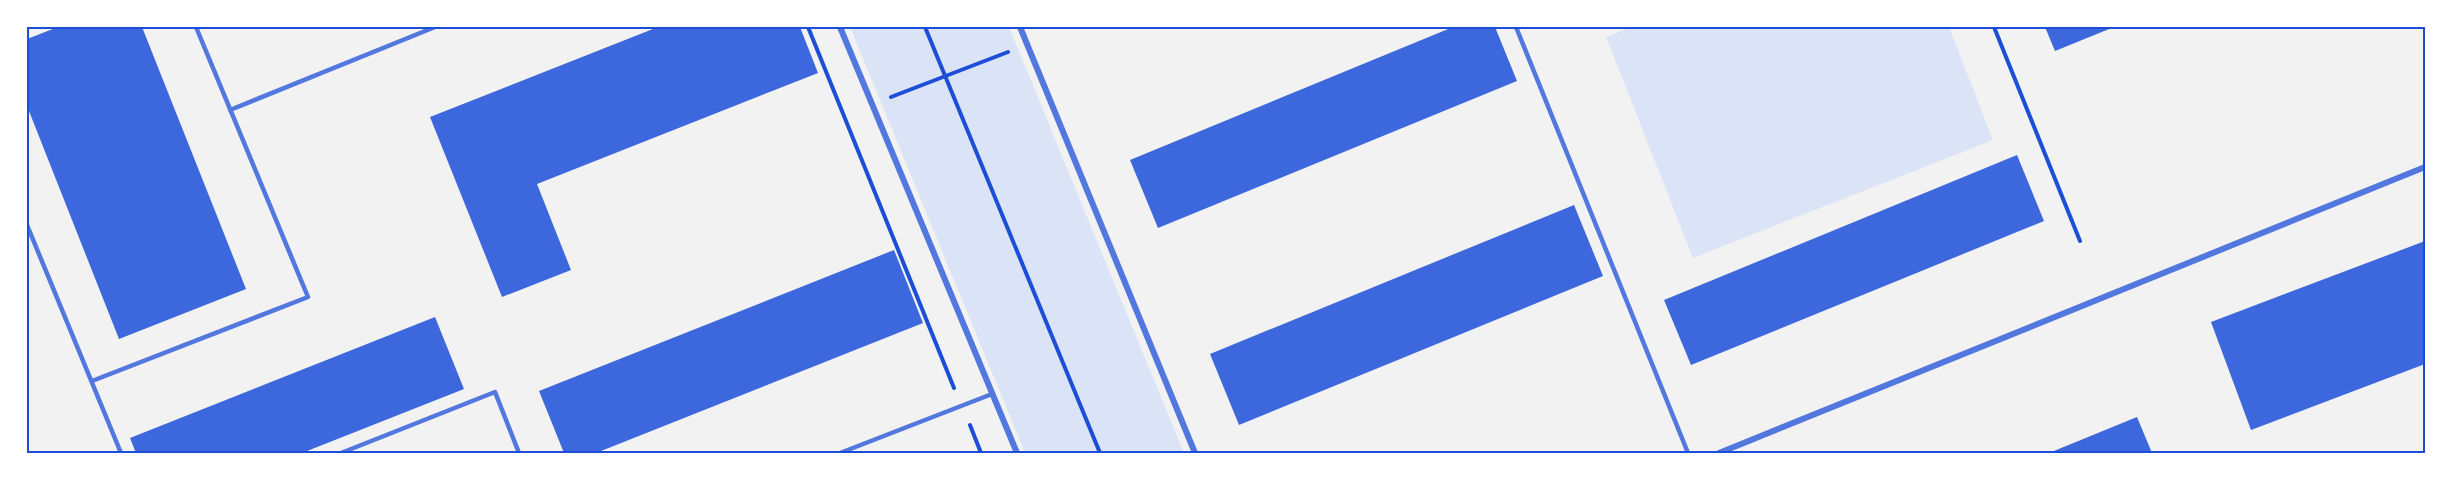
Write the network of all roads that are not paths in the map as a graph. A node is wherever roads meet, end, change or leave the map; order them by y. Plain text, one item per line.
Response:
1 (196, 27) edge
2 (435, 27) edge
3 (840, 27) edge
4 (1020, 27) edge
5 (1517, 27) edge
6 (230, 110) junction
7 (2425, 167) edge
8 (27, 225) edge
9 (92, 381) junction
10 (992, 394) junction
11 (121, 453) edge
12 (341, 453) edge
13 (519, 453) edge
14 (840, 453) edge
15 (1017, 453) edge
16 (1195, 453) edge
17 (1688, 453) edge
18 (1719, 453) edge

1 - 6 lane
2 - 6 lane
3 - 10 street
4 - 16 street
5 - 17 lane
6 - 9 lane
7 - 18 street
8 - 9 lane
9 - 11 lane
10 - 14 lane
10 - 15 street
12 - 13 lane

